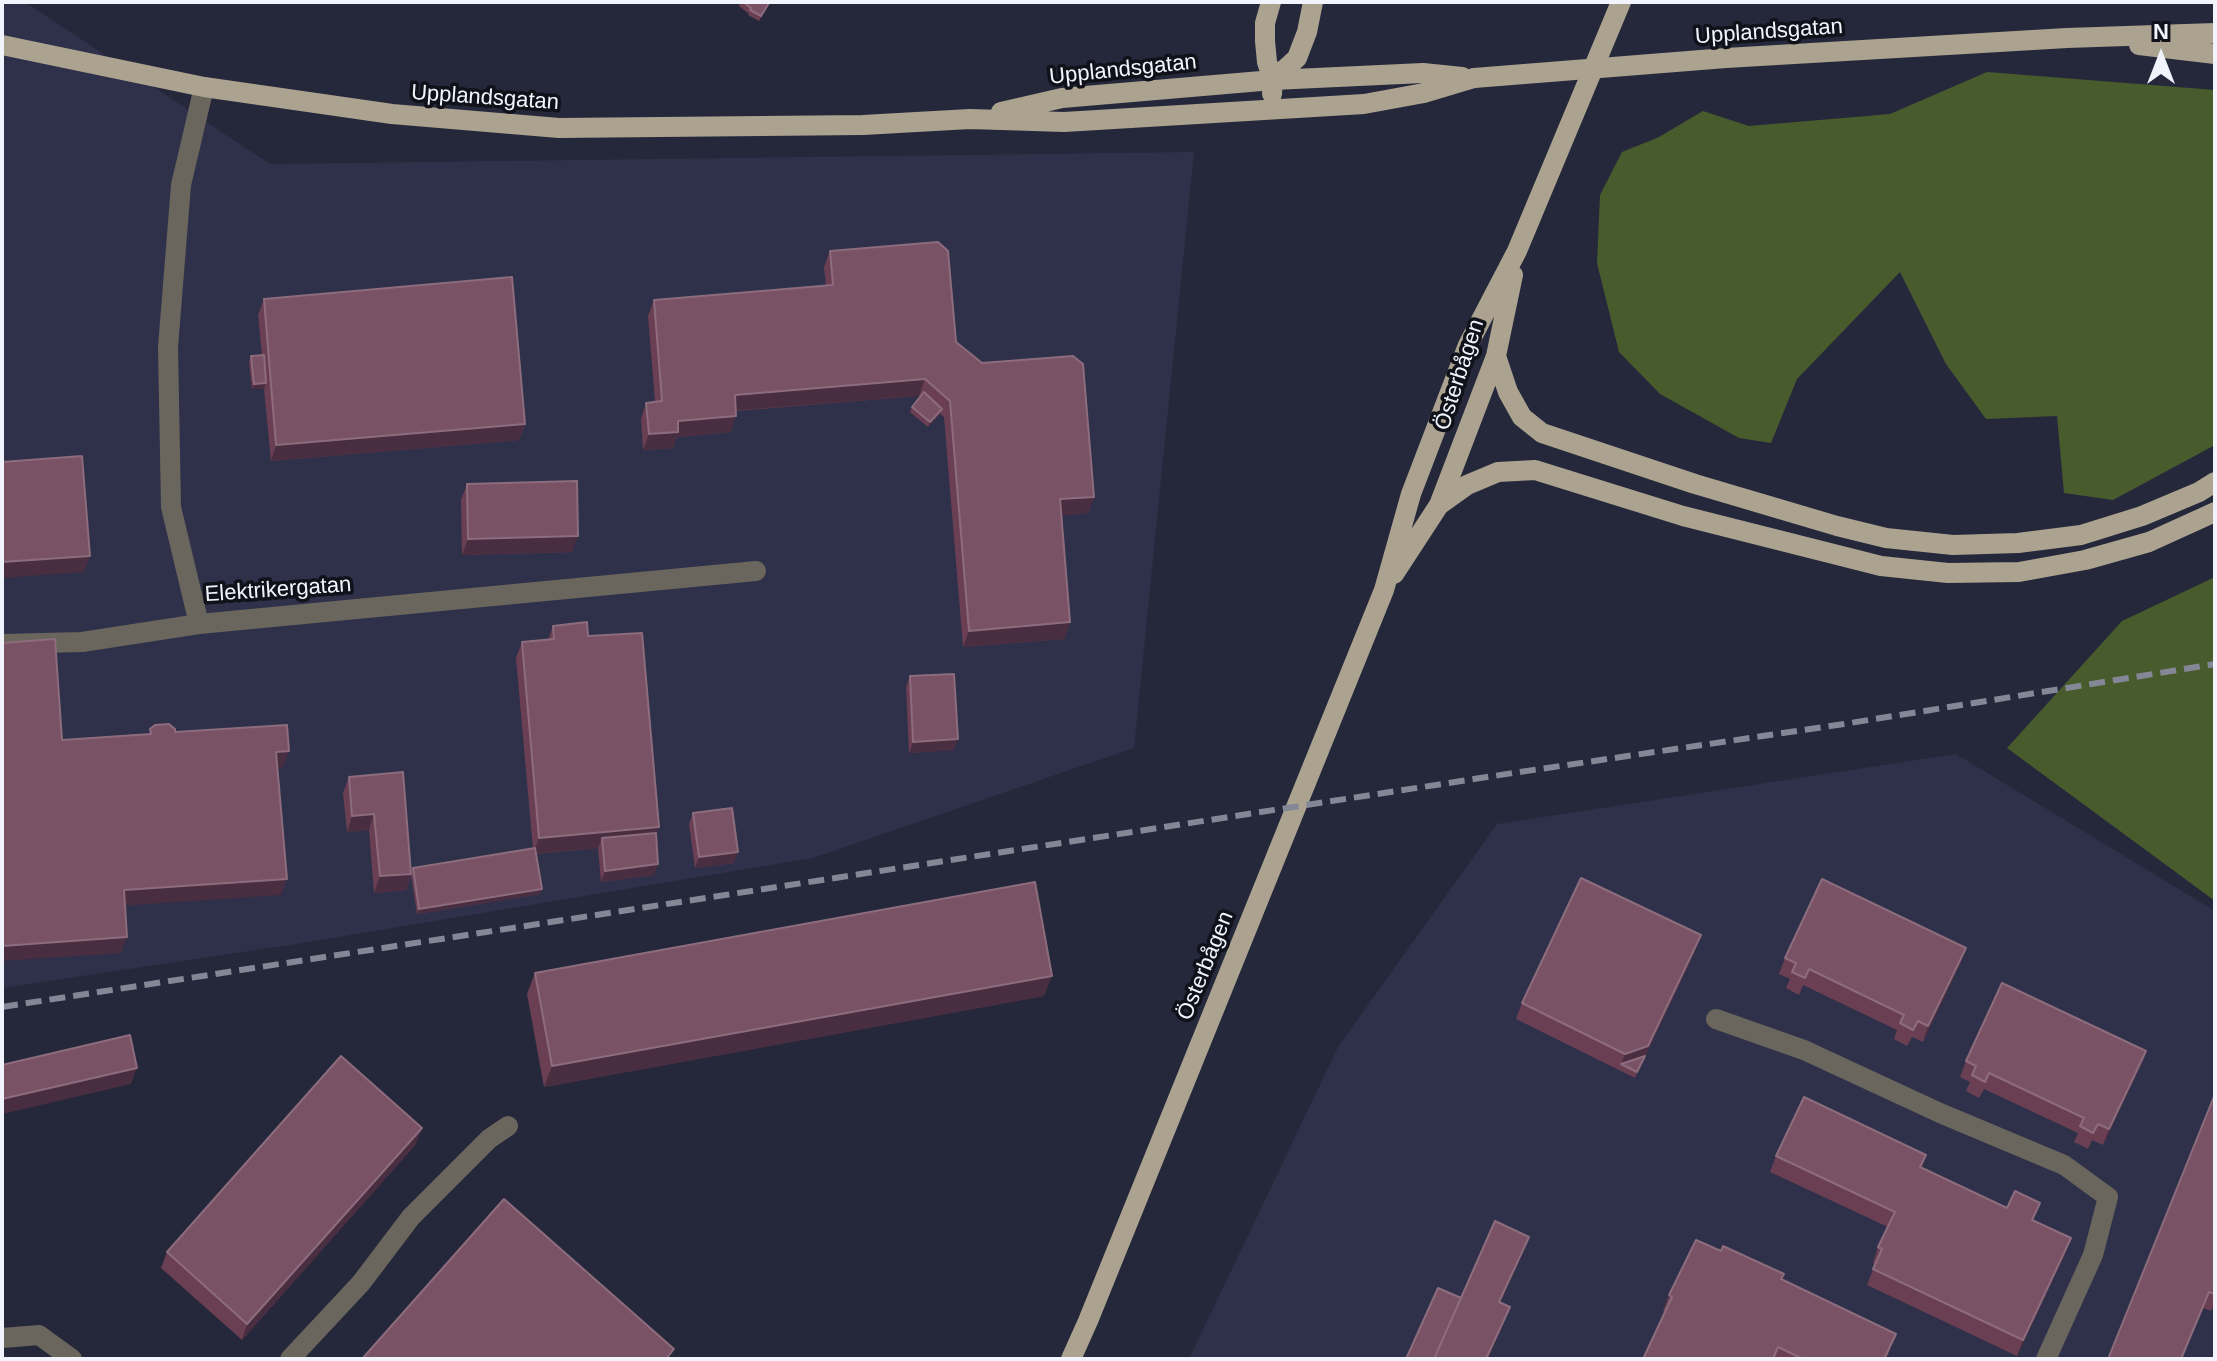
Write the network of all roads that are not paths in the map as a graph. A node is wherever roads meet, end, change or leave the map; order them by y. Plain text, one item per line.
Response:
1 (1271, 2) edge
2 (1313, 2) edge
3 (1621, 2) edge
4 (2215, 33) edge
5 (2067, 38) junction
6 (2, 45) edge
7 (2215, 54) edge
8 (1474, 78) junction
9 (1273, 80) junction
10 (204, 87) junction
11 (1271, 110) junction
12 (970, 119) junction
13 (1517, 251) junction
14 (1496, 356) junction
15 (2215, 482) edge
16 (1439, 505) junction
17 (2215, 512) edge
18 (756, 571) dead end
19 (1384, 590) junction
20 (199, 624) junction
21 (2, 644) edge
22 (1716, 1019) dead end
23 (508, 1126) dead end
24 (2, 1338) edge
25 (72, 1359) edge
26 (290, 1359) edge
27 (1071, 1359) edge
28 (2046, 1359) edge

1 - 9 main road
2 - 9 main road
3 - 13 main road, Österbågen
4 - 5 main road, Upplandsgatan
5 - 7 main road, Upplandsgatan
5 - 8 main road, Upplandsgatan, bridge
6 - 10 main road, Upplandsgatan
8 - 9 main road, Upplandsgatan
8 - 11 main road, Upplandsgatan
9 - 11 main road
9 - 12 main road, Upplandsgatan
10 - 12 main road, Upplandsgatan
10 - 20 street, Elektrikergatan
11 - 12 main road, Upplandsgatan
13 - 14 main road, Österbågen
13 - 19 main road, Österbågen
14 - 15 main road
14 - 16 main road, Österbågen
16 - 17 main road
16 - 19 main road, Österbågen
18 - 20 street, Elektrikergatan
19 - 27 main road, Österbågen
20 - 21 street
22 - 28 street
23 - 26 street
24 - 25 street

